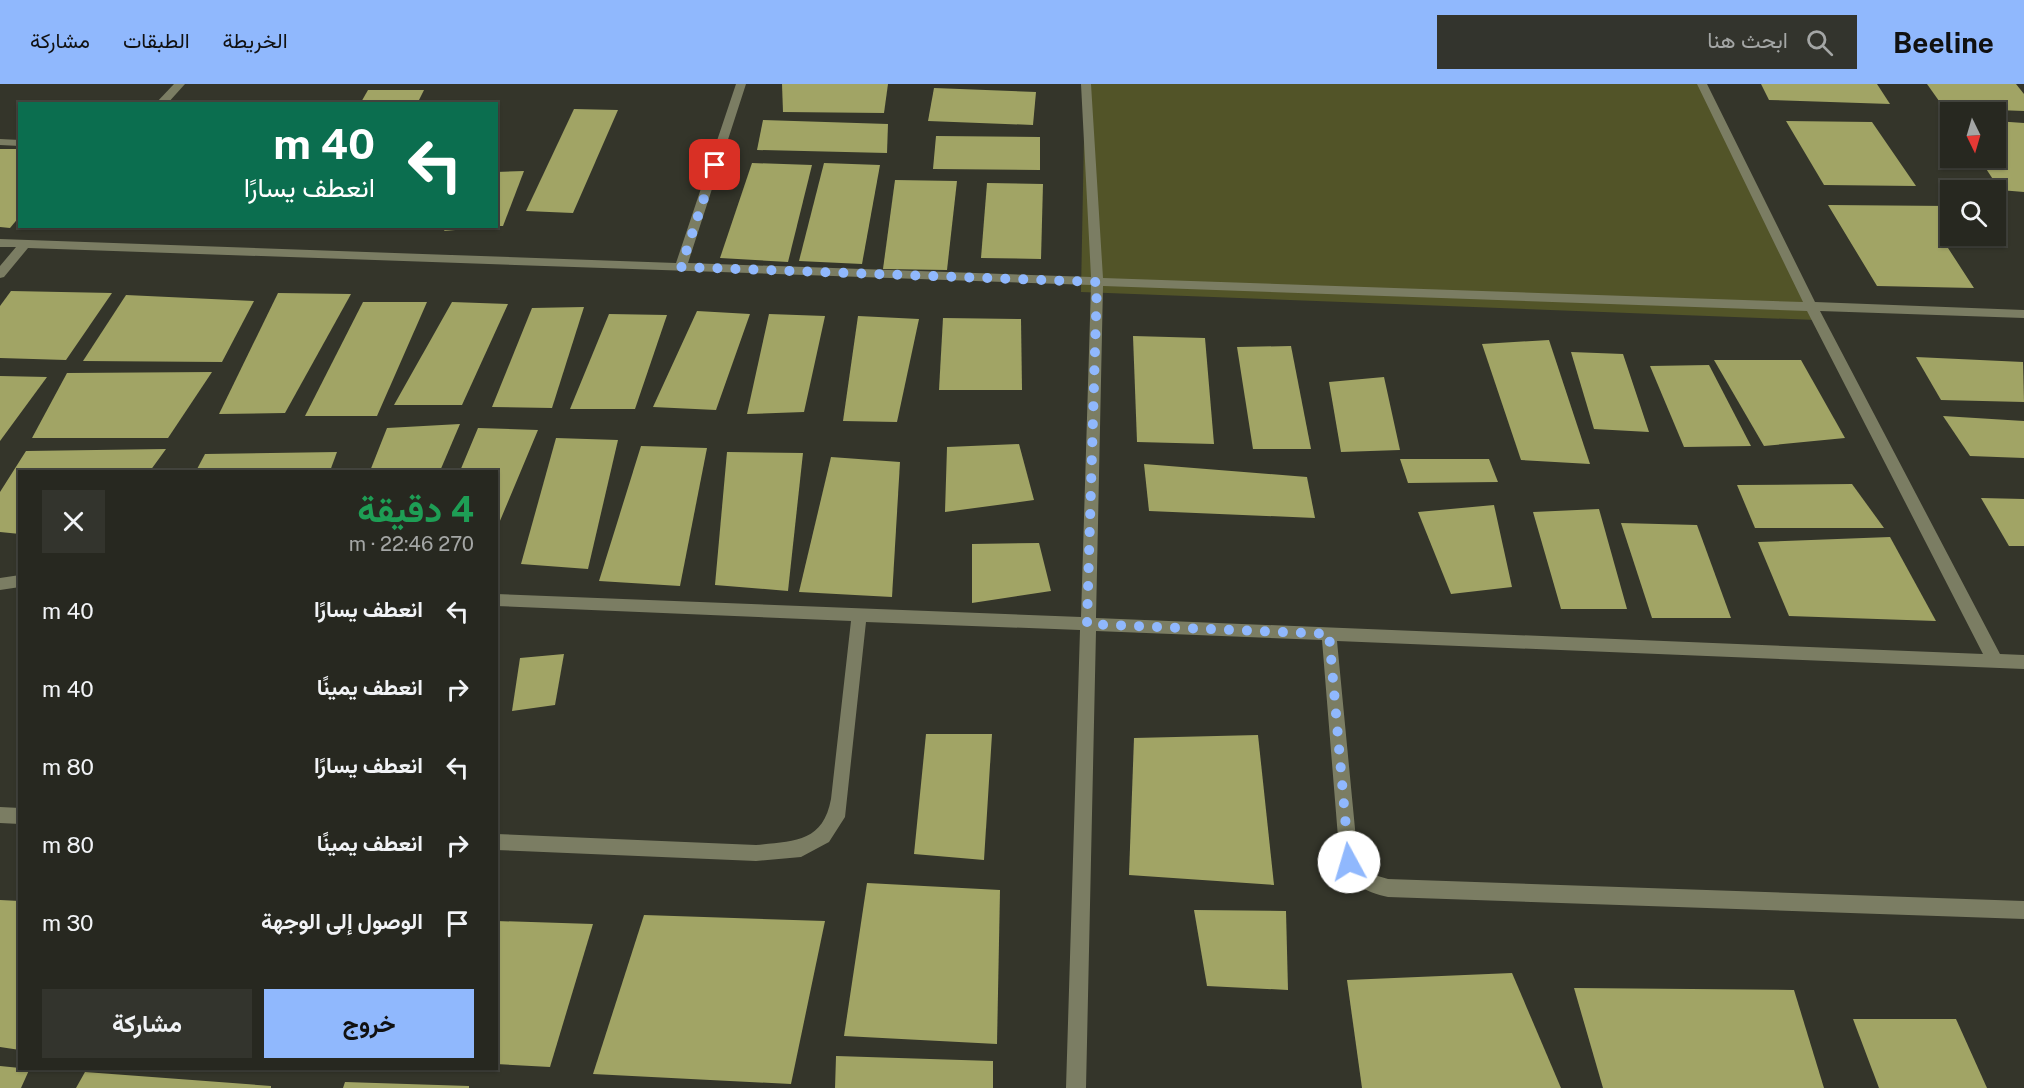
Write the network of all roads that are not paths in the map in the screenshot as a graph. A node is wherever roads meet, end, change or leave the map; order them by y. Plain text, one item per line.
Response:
1 (180, 84) edge
2 (741, 84) edge
3 (1086, 84) edge
4 (1702, 84) edge
5 (162, 102) edge
6 (0, 142) edge
7 (18, 143) edge
8 (0, 243) edge
9 (24, 244) junction
10 (681, 267) junction
11 (0, 274) edge
12 (1097, 282) junction
13 (1811, 306) junction
14 (2024, 314) edge
15 (18, 581) edge
16 (0, 584) edge
17 (498, 600) edge
18 (859, 615) junction
19 (1087, 624) junction
20 (1329, 634) junction
21 (1995, 661) junction
22 (2024, 662) edge
23 (0, 815) edge
24 (18, 816) edge
25 (498, 842) edge
26 (2024, 910) edge
27 (1076, 1088) edge

1 - 5 street
2 - 10 street
3 - 12 street
4 - 13 street
6 - 7 street
8 - 9 street
9 - 10 street
9 - 11 street
10 - 12 street
12 - 13 street
12 - 19 street
13 - 14 street
13 - 21 street
15 - 16 street
17 - 18 street
18 - 19 street
18 - 25 street
19 - 20 street
19 - 27 street
20 - 21 street
20 - 26 street
21 - 22 street
23 - 24 street

